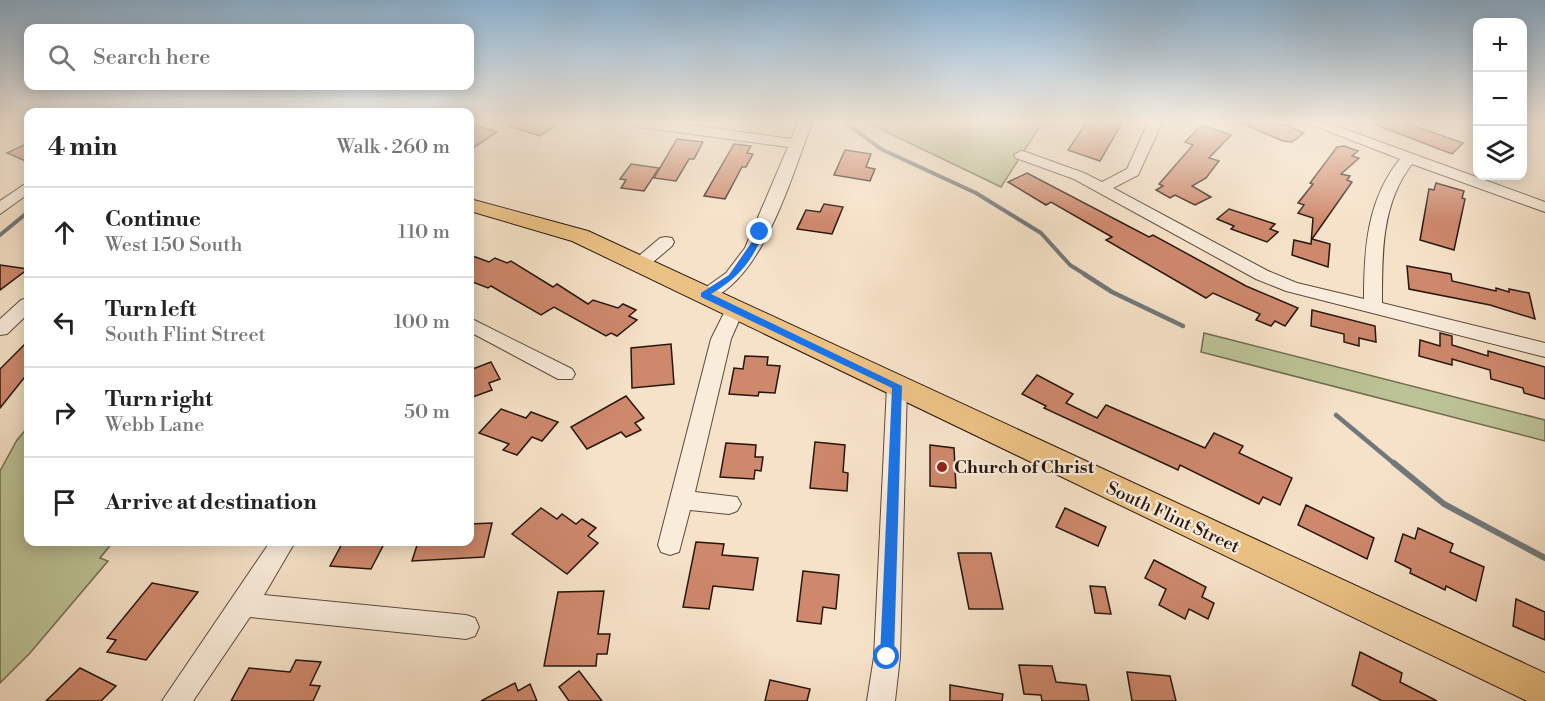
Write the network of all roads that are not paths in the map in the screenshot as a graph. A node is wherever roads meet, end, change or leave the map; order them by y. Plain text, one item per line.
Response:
1 (792, 156) edge
2 (1023, 156) edge
3 (1140, 156) edge
4 (1403, 156) edge
5 (1409, 158) junction
6 (1102, 188) junction
7 (24, 190) edge
8 (474, 206) edge
9 (1545, 207) edge
10 (0, 208) edge
11 (666, 242) dead end
12 (640, 264) junction
13 (704, 295) junction
14 (1373, 307) junction
15 (24, 308) edge
16 (735, 309) junction
17 (474, 326) edge
18 (0, 329) edge
19 (1545, 350) edge
20 (565, 374) dead end
21 (897, 386) junction
22 (681, 500) junction
23 (729, 504) dead end
24 (670, 545) dead end
25 (280, 546) edge
26 (244, 604) junction
27 (466, 627) dead end
28 (1545, 691) edge
29 (176, 701) edge
30 (881, 701) edge

1 - 13 street
2 - 6 street
3 - 6 street
4 - 5 street
5 - 9 street
5 - 14 street
6 - 14 street
7 - 10 street
8 - 12 main road, South Flint Street
11 - 12 street
12 - 13 main road, South Flint Street
13 - 16 main road, South Flint Street
14 - 19 street
15 - 18 street
16 - 21 main road, South Flint Street
16 - 22 street
17 - 20 street
21 - 28 main road, South Flint Street
21 - 30 street
22 - 23 street
22 - 24 street
25 - 26 street
26 - 27 street
26 - 29 street

